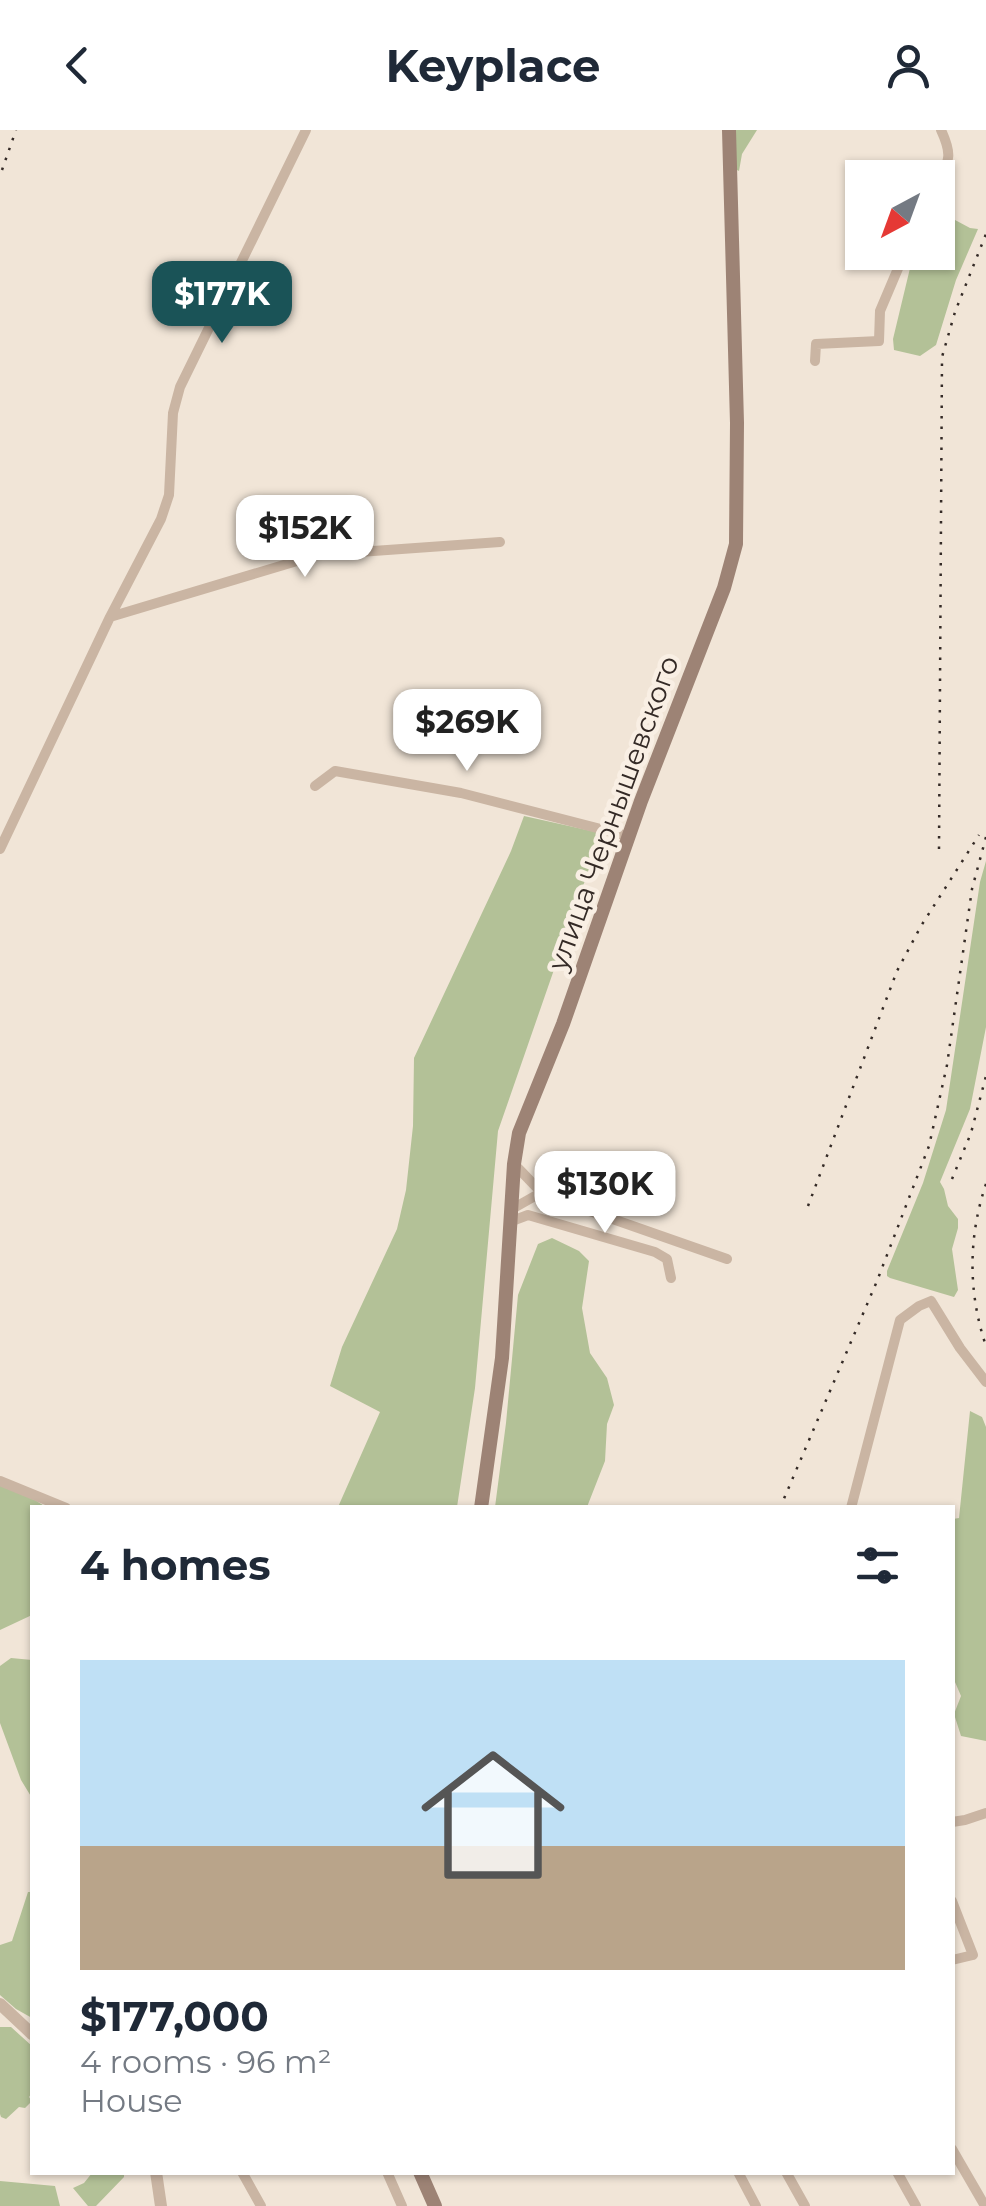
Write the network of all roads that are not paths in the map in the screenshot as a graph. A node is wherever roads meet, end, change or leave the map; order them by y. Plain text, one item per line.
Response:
1 (306, 130) edge
2 (729, 130) edge
3 (940, 130) edge
4 (949, 160) edge
5 (897, 270) edge
6 (815, 361) dead end
7 (500, 542) dead end
8 (110, 617) junction
9 (314, 786) dead end
10 (628, 836) junction
11 (0, 849) edge
12 (514, 1164) junction
13 (544, 1194) junction
14 (512, 1215) junction
15 (727, 1259) dead end
16 (672, 1278) dead end
17 (986, 1382) edge
18 (0, 1480) edge
19 (59, 1505) edge
20 (480, 1505) edge
21 (852, 1505) edge
22 (986, 1813) edge
23 (955, 1822) edge
24 (955, 1908) edge
25 (955, 1959) edge
26 (0, 2004) edge
27 (30, 2032) edge
28 (955, 2154) edge
29 (156, 2175) edge
30 (244, 2175) edge
31 (389, 2175) edge
32 (421, 2175) edge
33 (740, 2175) edge
34 (788, 2175) edge
35 (899, 2175) edge
36 (161, 2206) edge
37 (260, 2206) edge
38 (402, 2206) edge
39 (436, 2206) edge
40 (756, 2206) edge
41 (805, 2206) edge
42 (916, 2206) edge
43 (985, 2206) edge

1 - 8 street
2 - 10 main road, улица Чернышевского
3 - 4 street
5 - 6 street
7 - 8 street
8 - 11 street
9 - 10 street
10 - 12 main road, улица Чернышевского
12 - 13 street
12 - 14 main road, улица Чернышевского
13 - 14 street
13 - 15 street
14 - 16 street
14 - 20 main road, улица Чернышевского
17 - 21 street
18 - 19 street
22 - 23 street
24 - 25 street
26 - 27 street
28 - 43 street
29 - 36 street
30 - 37 street
31 - 38 street
32 - 39 main road
33 - 40 street
34 - 41 street
35 - 42 street

